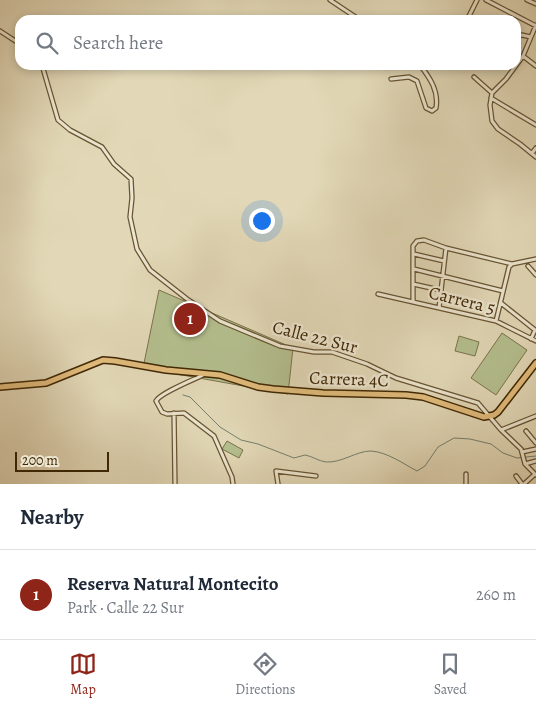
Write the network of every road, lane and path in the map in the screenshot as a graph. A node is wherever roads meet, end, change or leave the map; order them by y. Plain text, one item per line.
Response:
1 (330, 0) edge
2 (477, 0) edge
3 (486, 0) edge
4 (527, 0) edge
5 (536, 4) edge
6 (352, 15) edge
7 (470, 15) edge
8 (516, 15) edge
9 (521, 18) edge
10 (536, 25) edge
11 (0, 30) edge
12 (521, 35) edge
13 (531, 37) junction
14 (15, 40) edge
15 (523, 56) junction
16 (521, 59) edge
17 (536, 66) edge
18 (43, 70) edge
19 (423, 70) edge
20 (513, 70) edge
21 (474, 77) dead end
22 (391, 79) dead end
23 (492, 93) junction
24 (491, 98) junction
25 (536, 125) edge
26 (536, 148) edge
27 (532, 153) junction
28 (536, 157) edge
29 (446, 248) junction
30 (414, 254) junction
31 (536, 259) edge
32 (444, 261) junction
33 (512, 264) junction
34 (528, 266) dead end
35 (414, 269) junction
36 (536, 275) edge
37 (442, 276) junction
38 (413, 284) junction
39 (440, 290) junction
40 (503, 291) junction
41 (378, 294) dead end
42 (413, 302) junction
43 (501, 303) junction
44 (439, 308) junction
45 (496, 321) junction
46 (531, 339) junction
47 (536, 341) edge
48 (536, 363) edge
49 (206, 373) junction
50 (0, 387) edge
51 (174, 413) junction
52 (536, 416) edge
53 (489, 417) junction
54 (501, 430) junction
55 (526, 431) dead end
56 (536, 443) edge
57 (536, 449) edge
58 (523, 458) junction
59 (536, 461) edge
60 (466, 474) dead end
61 (535, 475) edge
62 (316, 476) dead end
63 (516, 476) dead end
64 (174, 484) edge
65 (232, 484) edge
66 (278, 484) edge
67 (466, 484) edge
68 (523, 484) edge

1 - 6 street
2 - 7 street
3 - 8 street
4 - 5 street
9 - 10 street
10 - 13 street
11 - 14 street
12 - 13 street
13 - 15 street
15 - 16 street
15 - 17 street
18 - 53 street, Calle 22 Sur
19 - 22 street
20 - 23 street
21 - 23 street
23 - 24 street
24 - 25 street
24 - 27 street
26 - 27 street
27 - 28 street
29 - 30 street
29 - 32 street
29 - 33 street
30 - 32 street
30 - 35 street
31 - 33 street
32 - 37 street
33 - 40 street
34 - 36 street
35 - 37 street
35 - 38 street
37 - 39 street
37 - 40 street
38 - 39 street
38 - 42 street
39 - 44 street
40 - 43 street
41 - 42 street, Carrera 5
42 - 44 street, Carrera 5
43 - 45 street
43 - 46 street
44 - 45 street, Carrera 5
45 - 46 street, Carrera 5
46 - 47 street, Carrera 5
48 - 53 main road
49 - 50 main road, Carrera 4C
49 - 51 street
49 - 53 main road, Carrera 4C
51 - 64 street
51 - 65 street
52 - 54 street
53 - 54 street, Calle 22 Sur
54 - 58 street, Calle 22 Sur
55 - 56 street
57 - 58 street
58 - 59 street
58 - 61 street, Calle 22 Sur
60 - 67 street
61 - 68 street
62 - 66 street
63 - 68 street

